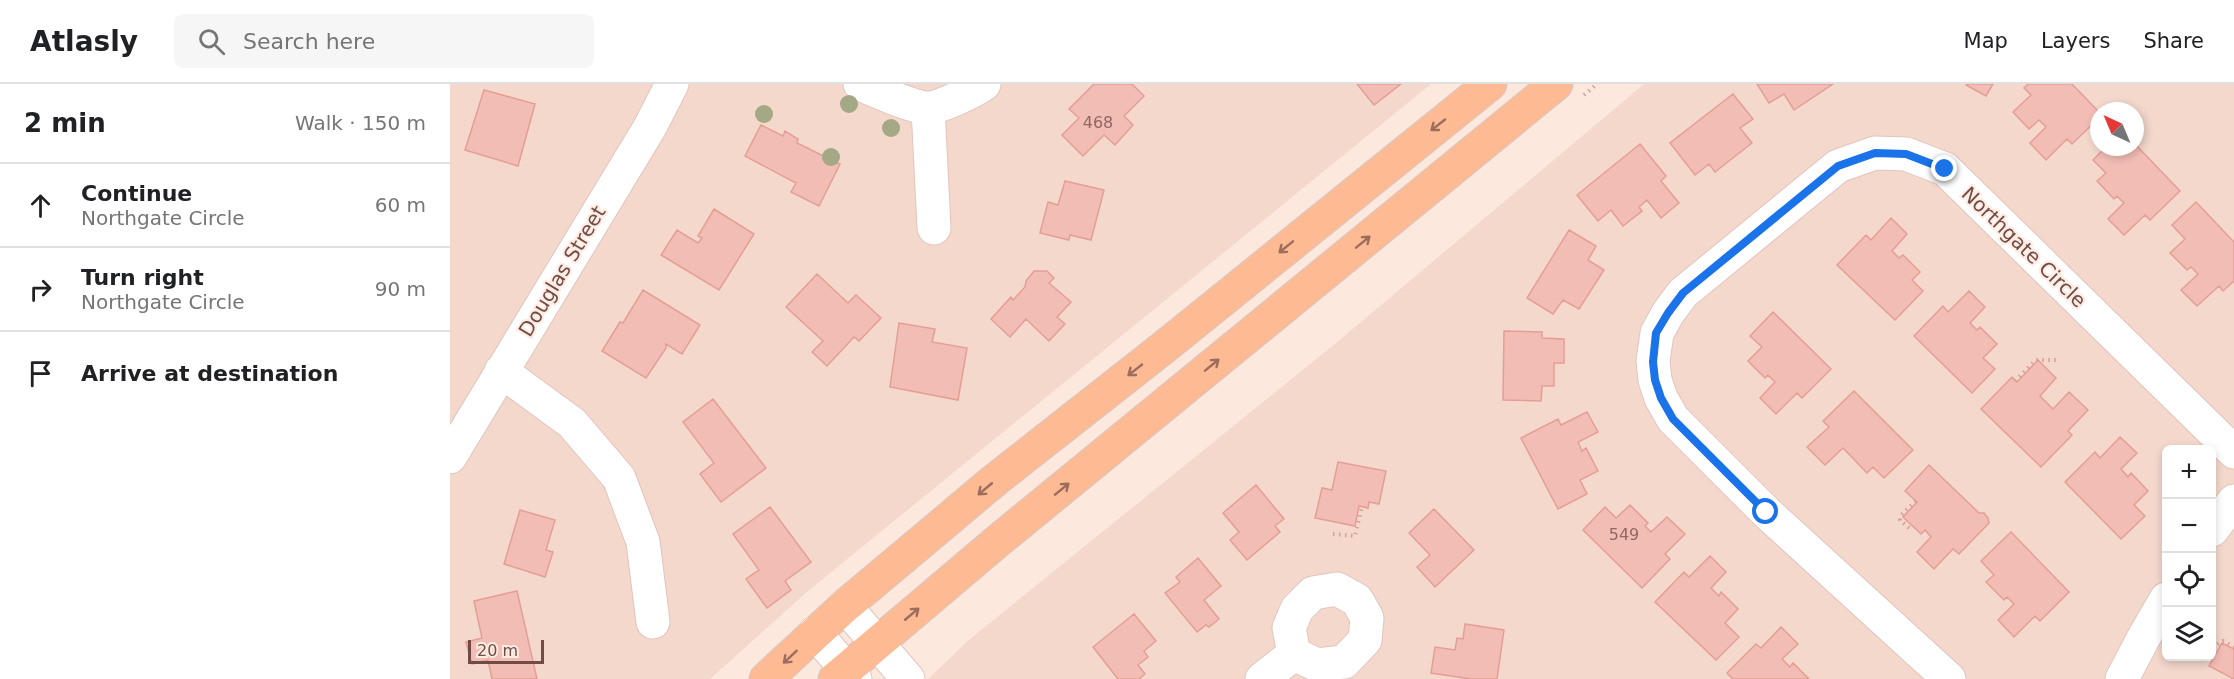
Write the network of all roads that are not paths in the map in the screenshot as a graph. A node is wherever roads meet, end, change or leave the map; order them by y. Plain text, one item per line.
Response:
1 (672, 84) edge
2 (860, 84) edge
3 (984, 84) edge
4 (1490, 84) edge
5 (1556, 84) edge
6 (928, 108) junction
7 (934, 228) dead end
8 (501, 371) junction
9 (2234, 452) edge
10 (450, 458) edge
11 (2234, 501) edge
12 (2216, 524) edge
13 (845, 606) junction
14 (2162, 606) edge
15 (653, 622) dead end
16 (815, 633) junction
17 (877, 643) junction
18 (1294, 654) dead end
19 (845, 676) edge
20 (766, 679) edge
21 (908, 679) edge
22 (1262, 679) edge
23 (1949, 679) edge
24 (2122, 679) edge

1 - 8 street, Douglas Street
2 - 6 street
3 - 6 street
4 -> 13 main road
17 -> 5 main road
6 - 7 street
8 - 10 street, Douglas Street
8 - 15 street
9 - 23 street, Northgate Circle
11 - 12 street
13 - 16 main road
13 - 17 street
14 - 24 street
16 - 19 street
16 -> 20 main road
17 - 19 main road
17 - 21 street
18 - 22 street

